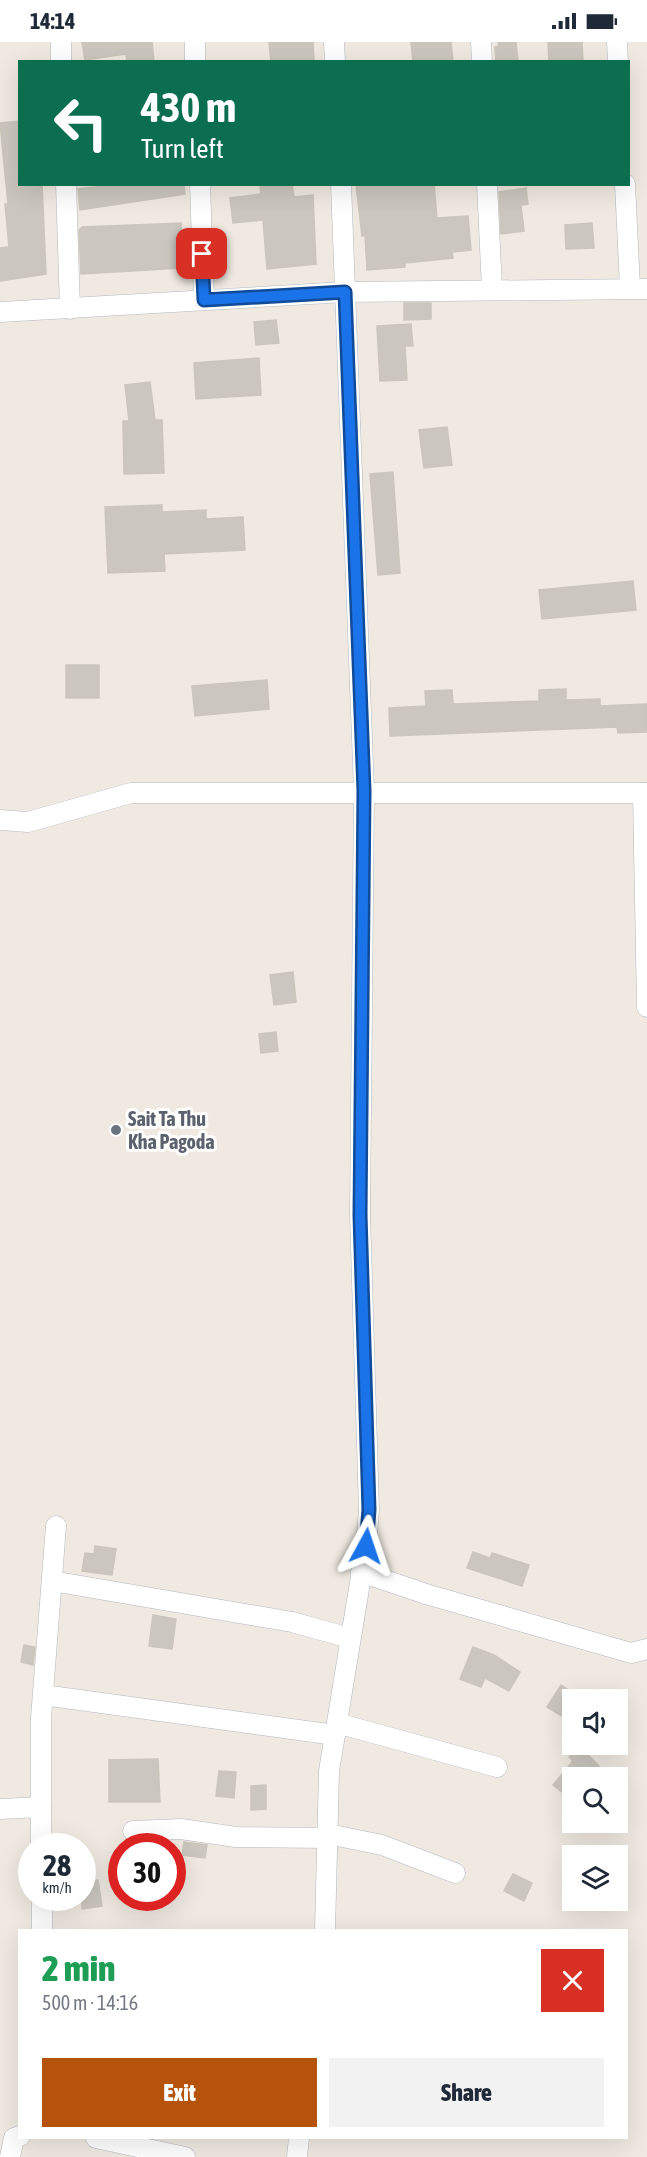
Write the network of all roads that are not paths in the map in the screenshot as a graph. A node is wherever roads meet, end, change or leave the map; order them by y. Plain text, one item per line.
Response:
1 (61, 42) edge
2 (195, 42) edge
3 (334, 42) edge
4 (481, 42) edge
5 (618, 42) edge
6 (61, 60) edge
7 (195, 60) edge
8 (335, 60) edge
9 (482, 60) edge
10 (618, 60) edge
11 (66, 186) edge
12 (200, 186) edge
13 (341, 186) edge
14 (487, 186) edge
15 (625, 186) edge
16 (492, 289) junction
17 (639, 289) edge
18 (345, 292) junction
19 (204, 300) junction
20 (70, 309) junction
21 (0, 312) edge
22 (364, 791) junction
23 (645, 793) edge
24 (0, 820) edge
25 (647, 1007) edge
26 (56, 1526) dead end
27 (361, 1572) junction
28 (52, 1581) junction
29 (350, 1638) junction
30 (647, 1649) edge
31 (43, 1695) junction
32 (336, 1729) junction
33 (497, 1767) dead end
34 (41, 1807) junction
35 (0, 1809) edge
36 (133, 1831) dead end
37 (41, 1833) edge
38 (328, 1836) junction
39 (455, 1873) dead end
40 (42, 1911) edge
41 (42, 1929) edge
42 (325, 1929) edge
43 (18, 2137) edge
44 (101, 2139) edge
45 (299, 2139) edge
46 (10, 2157) edge
47 (185, 2157) edge
48 (297, 2157) edge

1 - 6 street
2 - 7 street
3 - 8 street
4 - 9 street
5 - 10 street
11 - 20 street
12 - 19 street
13 - 18 street
14 - 16 street
15 - 17 street
16 - 17 street
16 - 18 street
18 - 19 street
18 - 22 street
19 - 20 street
20 - 21 street
22 - 23 street
22 - 24 street
22 - 27 street
23 - 25 street
26 - 28 street
27 - 29 street
27 - 30 street
28 - 29 street
28 - 31 street
29 - 32 street
31 - 32 street
31 - 34 street
32 - 33 street
32 - 38 street
34 - 35 street
34 - 37 street
36 - 38 street
38 - 39 street
38 - 42 street
40 - 41 street
43 - 46 street
44 - 47 street
45 - 48 street

